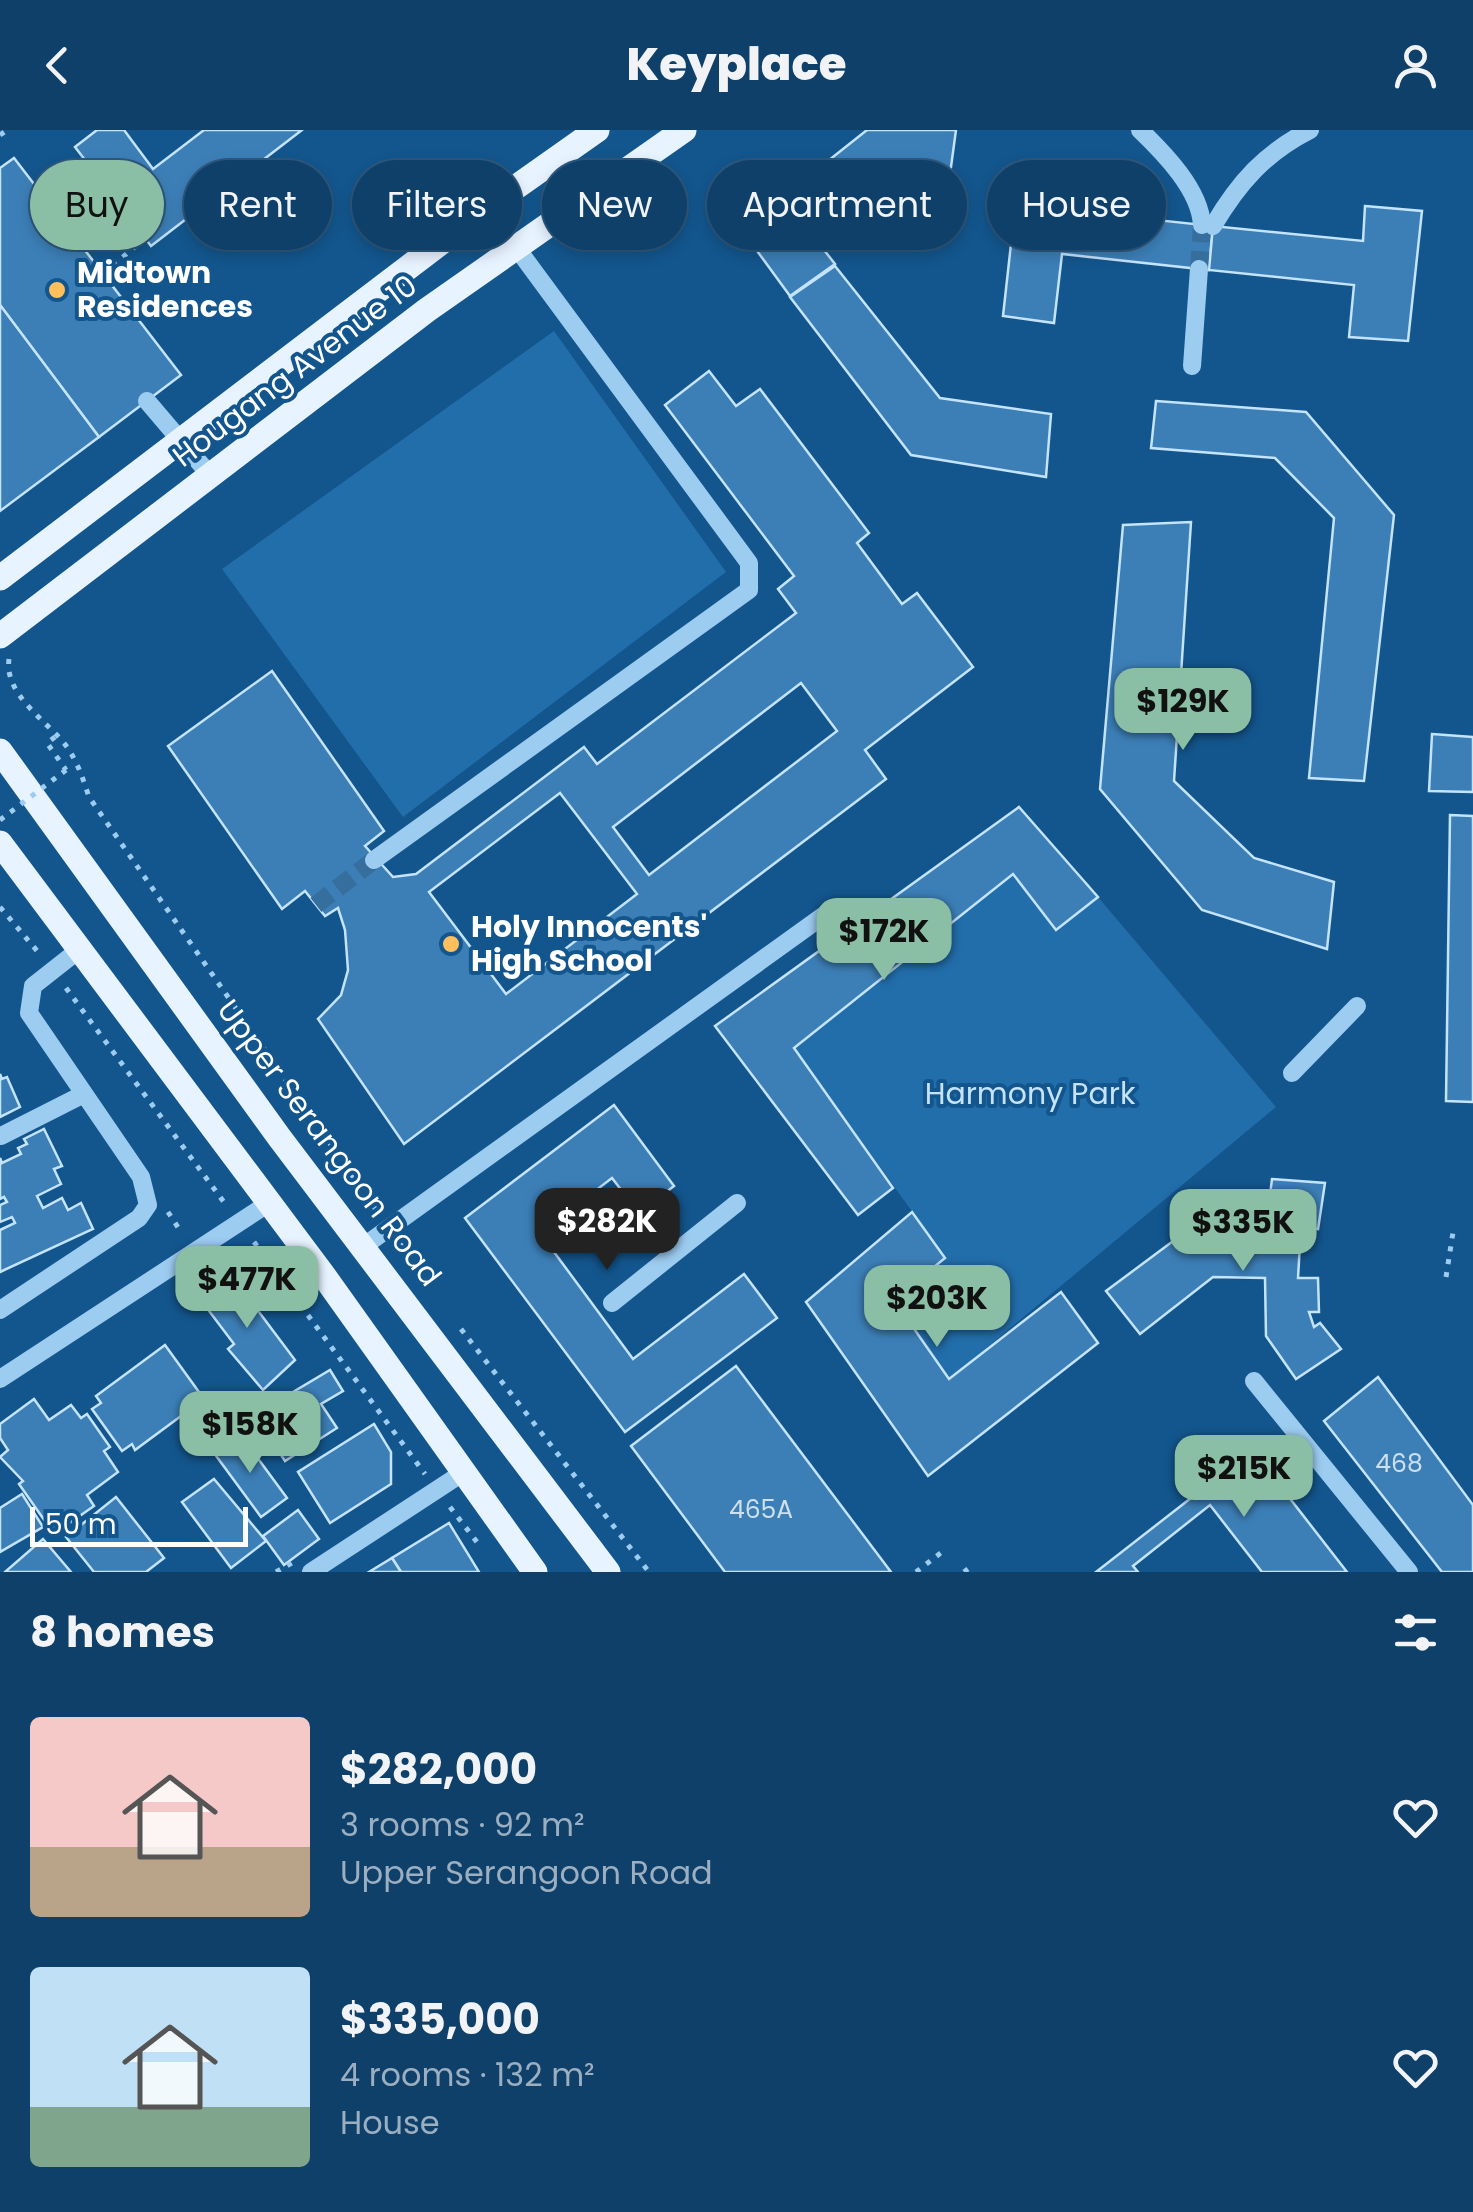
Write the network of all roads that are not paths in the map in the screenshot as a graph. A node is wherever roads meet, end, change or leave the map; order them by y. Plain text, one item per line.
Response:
1 (597, 130) edge
2 (684, 130) edge
3 (1140, 130) edge
4 (1310, 130) edge
5 (522, 243) edge
6 (512, 250) edge
7 (518, 250) edge
8 (1204, 269) tunnel mouth
9 (1197, 366) dead end
10 (147, 401) dead end
11 (183, 431) junction
12 (210, 475) junction
13 (0, 578) edge
14 (5, 647) edge
15 (0, 751) edge
16 (0, 844) edge
17 (374, 860) tunnel mouth
18 (834, 908) dead end
19 (80, 948) junction
20 (1357, 1006) dead end
21 (1292, 1073) dead end
22 (84, 1094) junction
23 (2, 1136) edge
24 (269, 1203) junction
25 (737, 1203) dead end
26 (364, 1246) junction
27 (612, 1304) dead end
28 (0, 1310) edge
29 (0, 1379) edge
30 (1254, 1380) dead end
31 (464, 1472) junction
32 (310, 1572) edge
33 (535, 1572) edge
34 (608, 1572) edge
35 (1409, 1572) edge

1 - 11 main road, Hougang Avenue 10
2 - 5 main road, Hougang Avenue 10
3 - 4 street
6 - 12 main road, Hougang Avenue 10
7 - 17 street
8 - 9 street
10 - 11 street
11 - 12 street
11 - 13 main road, Hougang Avenue 10
12 - 14 main road, Hougang Avenue 10
15 - 26 main road, Upper Serangoon Road
16 - 19 main road
18 - 26 street
19 - 22 street
19 - 24 main road
20 - 21 street
22 - 23 street
22 - 28 street
24 - 29 street
24 - 31 main road
25 - 27 street
26 - 34 main road, Upper Serangoon Road
30 - 35 street
31 - 32 street
31 - 33 main road

